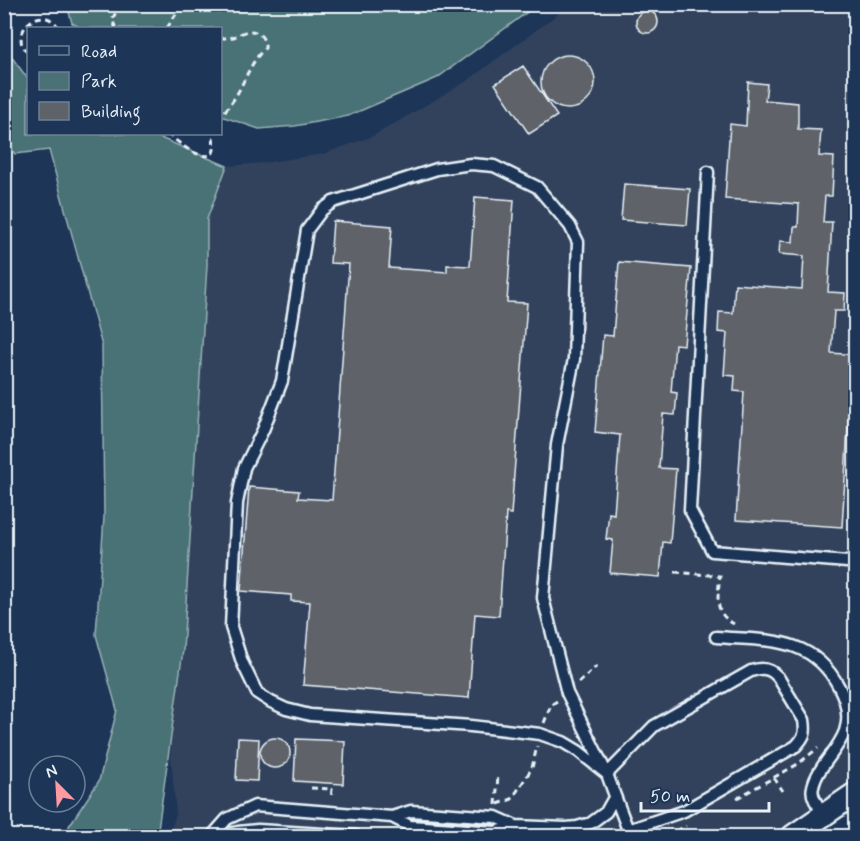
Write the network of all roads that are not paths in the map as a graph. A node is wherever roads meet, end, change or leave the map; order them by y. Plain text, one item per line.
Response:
1 (708, 172) dead end
2 (855, 557) edge
3 (716, 637) dead end
4 (607, 774) junction
5 (855, 793) edge
6 (615, 796) junction
7 (825, 815) junction
8 (625, 835) edge
9 (212, 837) edge
10 (219, 837) edge
11 (356, 837) edge
12 (793, 837) edge

1 - 2 lane
3 - 7 lane
4 - 4 lane
4 - 6 lane
4 - 8 lane
5 - 7 street
6 - 8 lane
6 - 9 lane
7 - 12 street
10 - 11 lane

